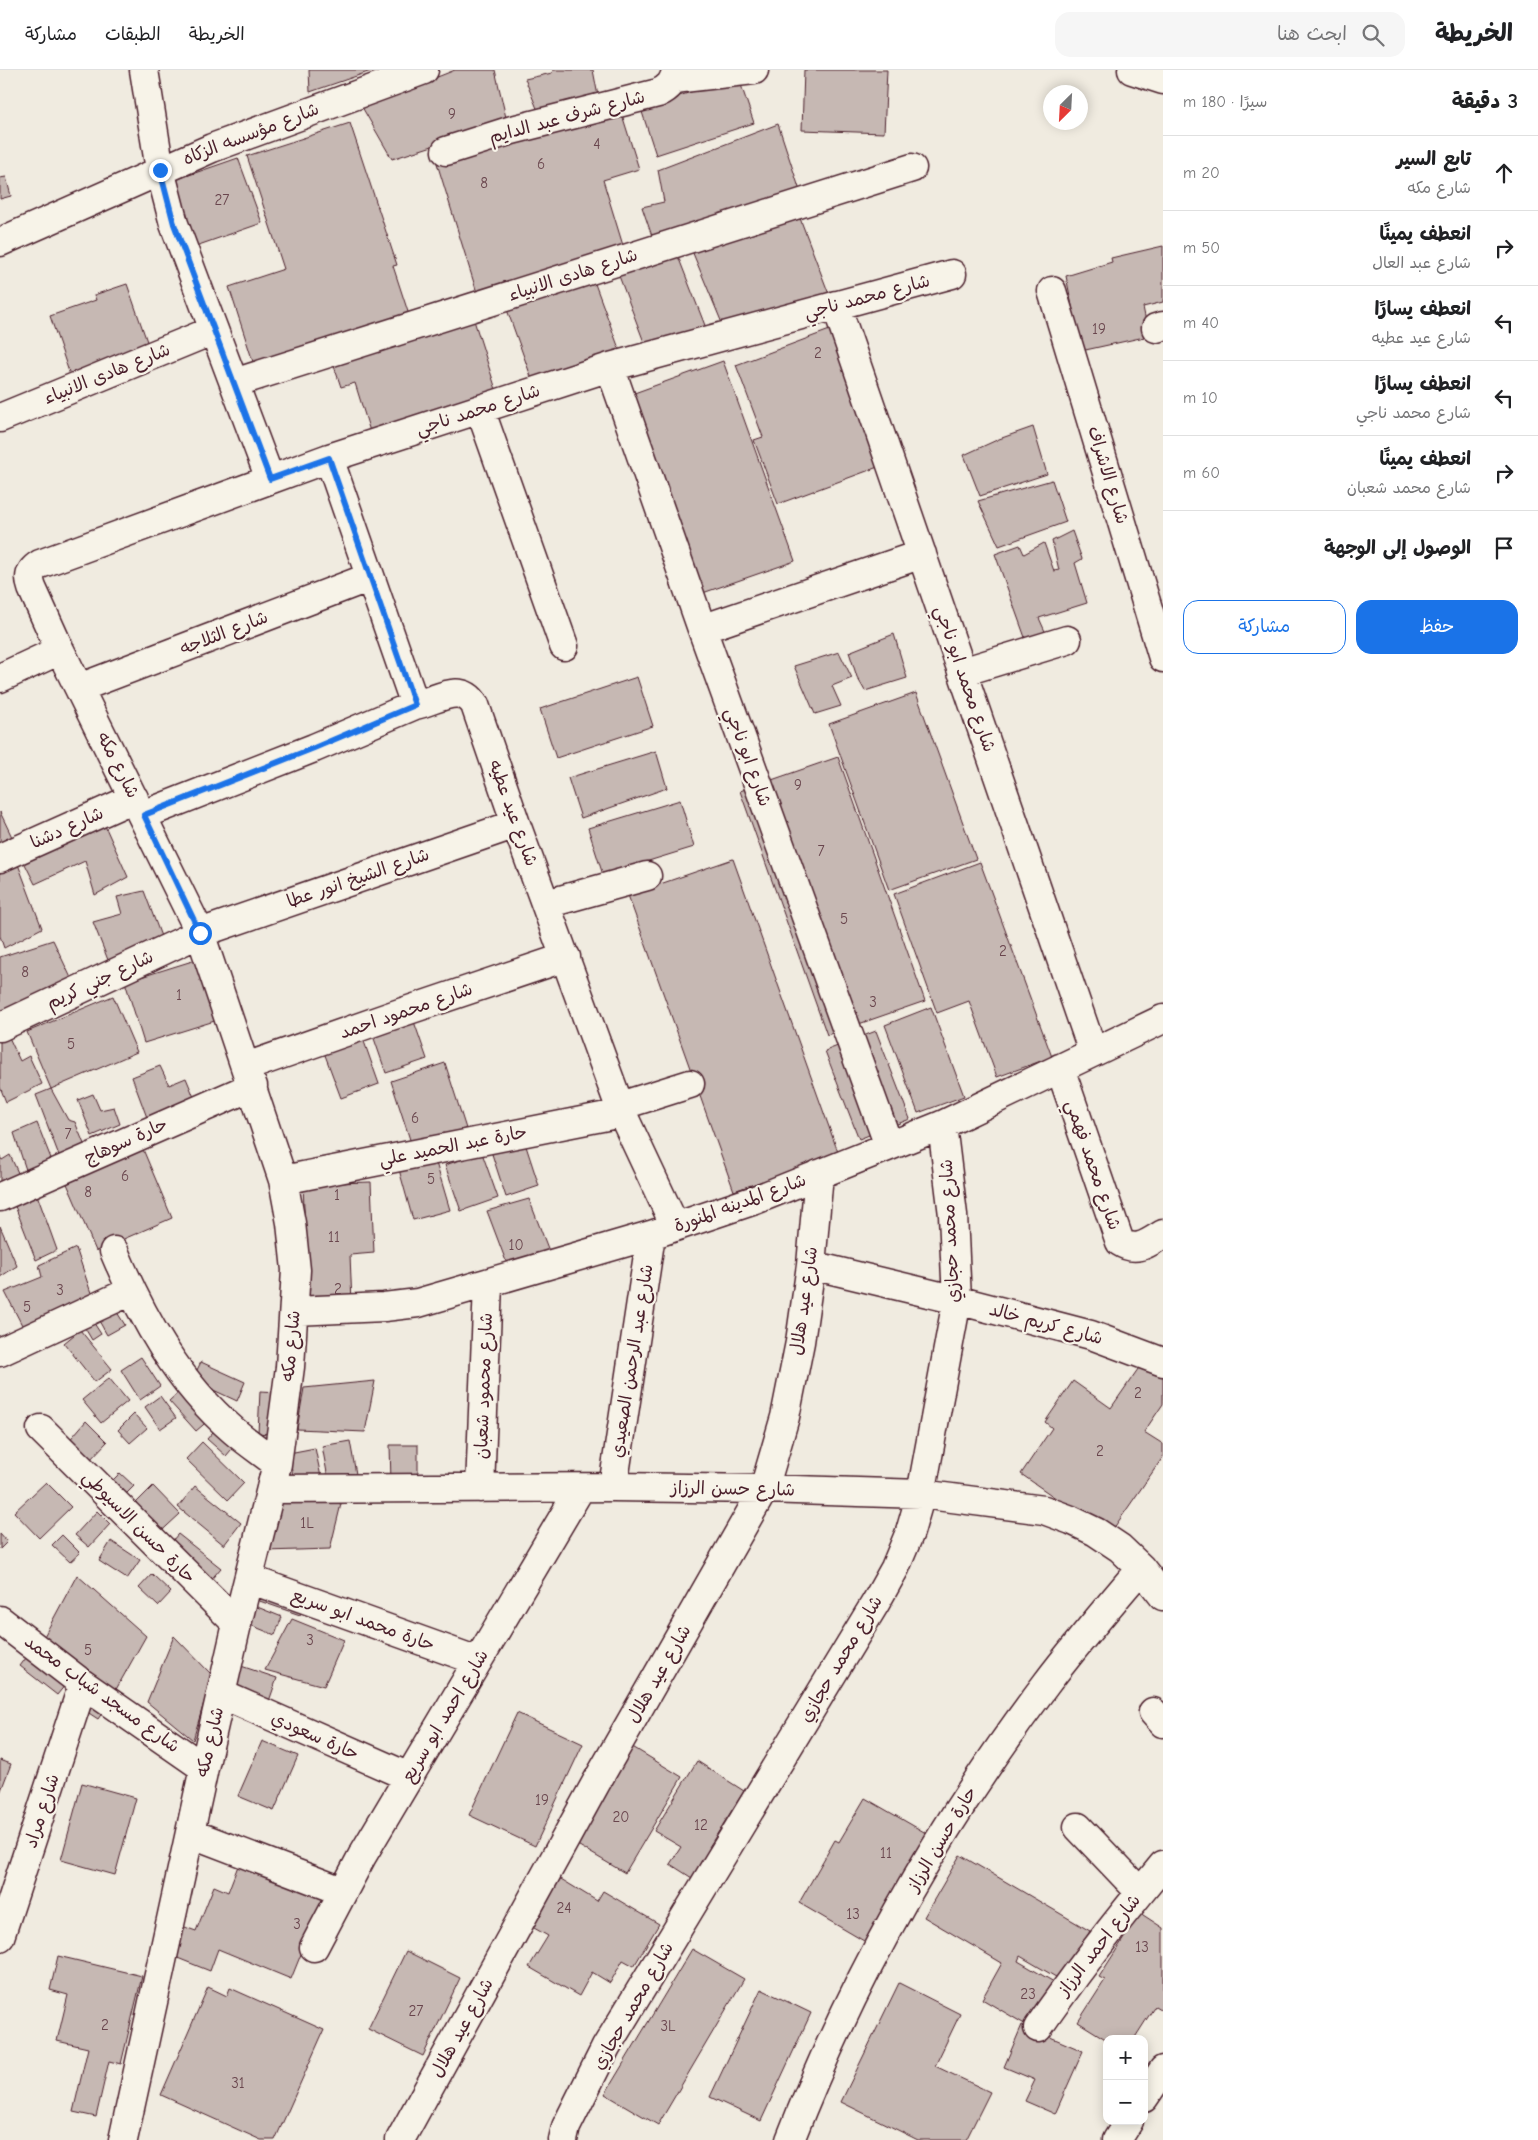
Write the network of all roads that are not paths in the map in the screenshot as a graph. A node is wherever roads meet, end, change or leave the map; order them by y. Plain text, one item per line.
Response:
1 (144, 70) edge
2 (424, 70) edge
3 (754, 70) edge
4 (1132, 70) edge
5 (675, 75) edge
6 (384, 77) edge
7 (1163, 80) edge
8 (446, 152) dead end
9 (912, 168) dead end
10 (160, 170) junction
11 (0, 242) edge
12 (952, 274) dead end
13 (1052, 291) dead end
14 (836, 305) junction
15 (214, 330) junction
16 (610, 367) junction
17 (234, 382) junction
18 (480, 409) junction
19 (0, 418) edge
20 (329, 458) junction
21 (270, 479) junction
22 (922, 554) junction
23 (370, 578) junction
24 (32, 588) joint
25 (702, 629) junction
26 (1067, 640) dead end
27 (564, 646) dead end
28 (60, 650) junction
29 (1163, 658) edge
30 (962, 672) junction
31 (0, 678) edge
32 (78, 688) junction
33 (415, 705) junction
34 (139, 806) junction
35 (516, 824) junction
36 (0, 858) edge
37 (647, 876) dead end
38 (546, 904) junction
39 (200, 933) junction
40 (566, 957) junction
41 (1163, 1019) edge
42 (0, 1027) edge
43 (1093, 1052) junction
44 (1060, 1068) junction
45 (250, 1076) junction
46 (690, 1084) dead end
47 (621, 1109) junction
48 (942, 1125) junction
49 (889, 1146) junction
50 (818, 1174) junction
51 (283, 1180) junction
52 (0, 1197) edge
53 (664, 1230) junction
54 (1163, 1234) edge
55 (114, 1251) dead end
56 (811, 1265) junction
57 (488, 1284) junction
58 (131, 1291) junction
59 (957, 1300) junction
60 (295, 1311) junction
61 (0, 1352) edge
62 (1163, 1362) edge
63 (41, 1429) dead end
64 (274, 1476) junction
65 (612, 1487) junction
66 (480, 1488) junction
67 (580, 1488) junction
68 (764, 1489) junction
69 (921, 1494) junction
70 (1141, 1568) junction
71 (249, 1579) junction
72 (1163, 1596) edge
73 (0, 1620) edge
74 (237, 1624) junction
75 (478, 1661) junction
76 (83, 1684) junction
77 (221, 1694) junction
78 (204, 1768) junction
79 (409, 1777) junction
80 (1078, 1827) dead end
81 (190, 1833) junction
82 (1163, 1865) edge
83 (342, 1890) junction
84 (1140, 1892) junction
85 (0, 1937) edge
86 (314, 1947) dead end
87 (1038, 2028) dead end
88 (1163, 2070) edge
89 (1148, 2092) edge
90 (1126, 2125) edge
91 (123, 2140) edge
92 (400, 2140) edge
93 (563, 2140) edge
94 (790, 2140) edge
95 (1117, 2140) edge

1 - 10 street
2 - 6 street, شارع مؤسسه الزكاه
3 - 5 street
4 - 7 street
5 - 8 street, شارع شرف عبد الدايم
6 - 10 street, شارع مؤسسه الزكاه
9 - 17 street, شارع هادى الانبياء
10 - 11 street, شارع مؤسسه الزكاه
10 - 15 street
12 - 14 street, شارع محمد ناجي
13 - 29 street, شارع الاشراف
14 - 16 street, شارع محمد ناجي
14 - 22 street, شارع محمد ابو ناجي
15 - 17 street
15 - 19 street, شارع هادى الانبياء
16 - 18 street, شارع محمد ناجي
16 - 25 street, شارع ابو ناجي
17 - 21 street
18 - 20 street, شارع محمد ناجي
18 - 27 street
20 - 21 street, شارع محمد ناجي
20 - 23 street
21 - 24 street, شارع محمد ناجي
22 - 25 street
22 - 30 street, شارع محمد ابو ناجي
23 - 32 street, شارع الثلاجه
23 - 33 street
24 - 28 street, شارع مكه
25 - 49 street, شارع ابو ناجي
26 - 30 street
28 - 31 street
28 - 32 street, شارع مكه
30 - 43 street, شارع محمد ابو ناجي
32 - 34 street, شارع مكه
33 - 34 street, شارع دشنا
33 - 35 street, شارع عيد عطيه
34 - 36 street, شارع دشنا
34 - 39 street, شارع مكه
35 - 38 street, شارع عيد عطيه
35 - 39 street, شارع الشيخ انور عطا
37 - 38 street
38 - 40 street, شارع عيد عطيه
39 - 42 street, شارع جني كريم
39 - 45 street, شارع مكه
40 - 45 street, شارع محمود احمد
40 - 47 street, شارع عيد عطيه
41 - 43 street, شارع المدينه المنورة
43 - 44 street, شارع المدينه المنورة
44 - 48 street, شارع المدينه المنورة
44 - 54 street, شارع محمد فهمي
45 - 51 street, شارع مكه
45 - 52 street, حارة سوهاج
46 - 47 street, حارة عبد الحميد علي
47 - 51 street, حارة عبد الحميد علي
47 - 53 street, شارع عيد عطيه
48 - 49 street, شارع المدينه المنورة
48 - 59 street, شارع محمد حجازي
49 - 50 street, شارع المدينه المنورة
50 - 53 street, شارع المدينه المنورة
50 - 56 street, شارع عيد هلال
51 - 60 street, شارع مكه
53 - 57 street, شارع المدينه المنورة
53 - 65 street, شارع عبد الرحمن الصعيدي
55 - 58 street
56 - 59 street, شارع كريم خالد
56 - 68 street, شارع عيد هلال
57 - 60 street, شارع المدينه المنورة
57 - 66 street, شارع محمود شعبان
58 - 61 street
58 - 64 street
59 - 62 street, شارع كريم خالد
59 - 69 street, شارع محمد حجازي
60 - 64 street, شارع مكه
63 - 74 street, حارة حسن الاسيوطي
64 - 66 street, شارع حسن الرزاز
64 - 71 street, شارع مكه
65 - 67 street, شارع حسن الرزاز
65 - 68 street, شارع حسن الرزاز
66 - 67 street, شارع حسن الرزاز
67 - 75 street, شارع احمد ابو سريع
68 - 69 street, شارع حسن الرزاز
68 - 92 street, شارع عيد هلال
69 - 70 street, شارع حسن الرزاز
69 - 93 street, شارع محمد حجازي
70 - 72 street, شارع حسن الرزاز
70 - 94 street, حارة حسن الرزاز
71 - 74 street, شارع مكه
71 - 75 street, حارة محمد ابو سريع
73 - 76 street, شارع مسجد شباب محمد
74 - 77 street, شارع مكه
75 - 79 street, شارع احمد ابو سريع
76 - 78 street, شارع مسجد شباب محمد
76 - 85 street, شارع مراد
77 - 78 street, شارع مكه
77 - 79 street, حارة سعودي
78 - 81 street, شارع مكه
79 - 83 street, شارع احمد ابو سريع
80 - 84 street
81 - 83 street
81 - 91 street, شارع مكه
82 - 84 street, شارع احمد الرزاز
83 - 86 street, شارع احمد ابو سريع
84 - 87 street, شارع احمد الرزاز
88 - 89 street
90 - 95 street

